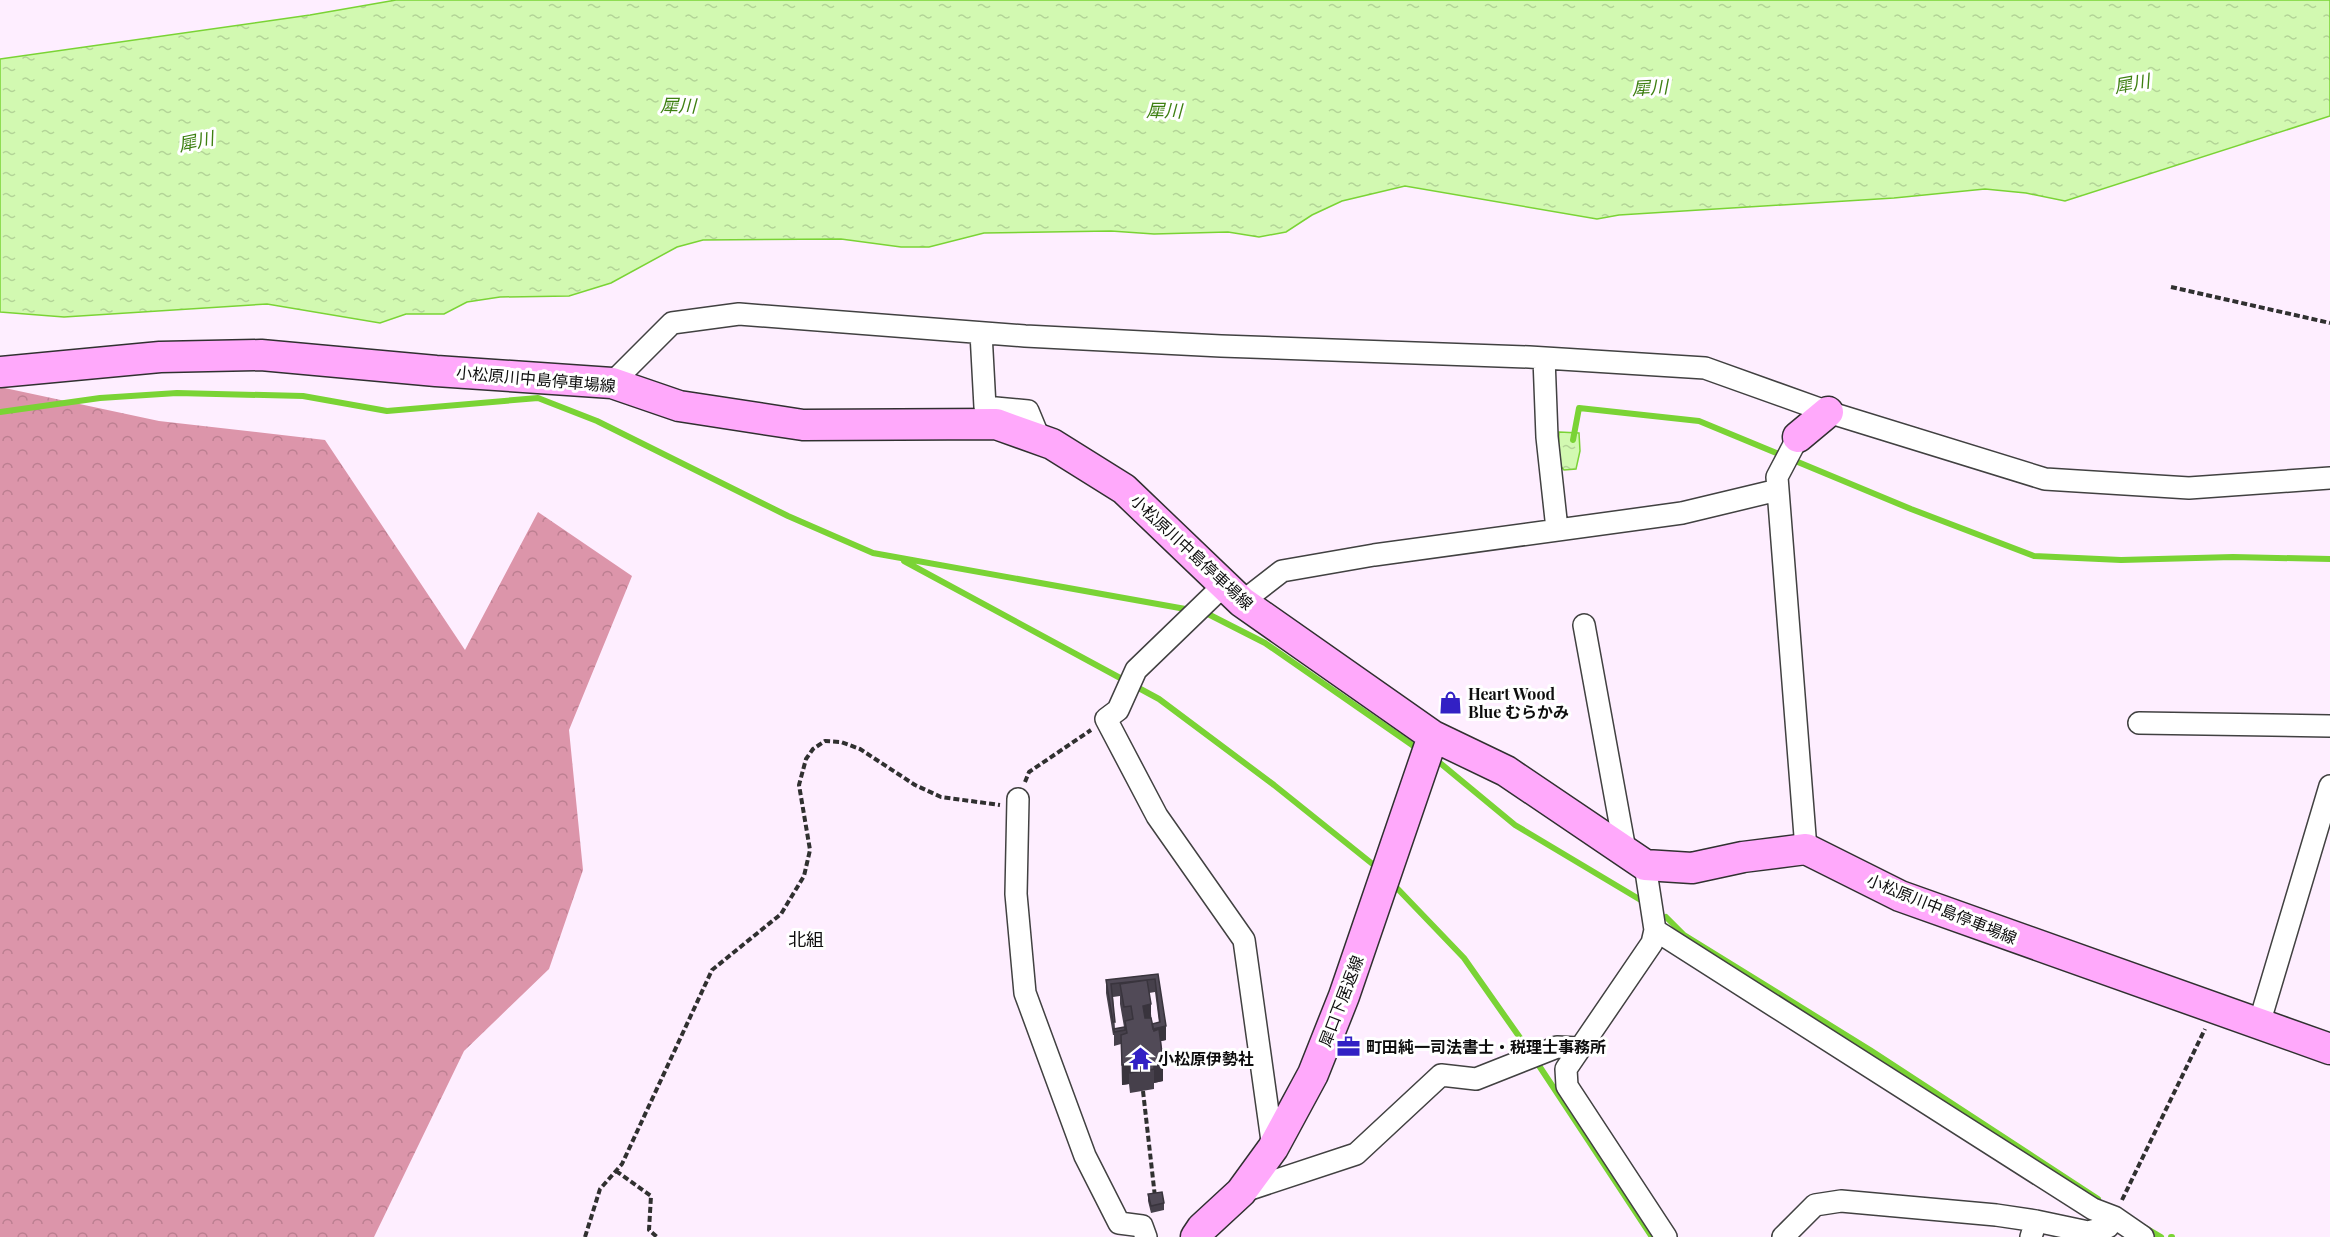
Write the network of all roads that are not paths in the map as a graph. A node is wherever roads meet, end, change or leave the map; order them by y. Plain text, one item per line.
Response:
1 (981, 333) junction
2 (1544, 358) junction
3 (0, 372) edge
4 (612, 383) junction
5 (1828, 412) junction
6 (1798, 437) joint
7 (1040, 440) junction
8 (2330, 478) edge
9 (1778, 483) junction
10 (1557, 529) junction
11 (1233, 593) junction
12 (1584, 626) dead end
13 (2139, 723) dead end
14 (2330, 726) edge
15 (1433, 736) junction
16 (2330, 786) edge
17 (1018, 799) road end
18 (1806, 849) junction
19 (1635, 857) junction
20 (1655, 930) junction
21 (2259, 1024) junction
22 (1580, 1048) junction
23 (2330, 1048) edge
24 (1273, 1148) junction
25 (1241, 1192) junction
26 (2114, 1217) junction
27 (2033, 1229) edge
28 (1146, 1237) edge
29 (1196, 1237) edge
30 (1666, 1237) edge
31 (1783, 1237) edge
32 (2143, 1237) edge

1 - 2 street
1 - 4 street
1 - 7 street
2 - 5 street
2 - 10 street
3 - 4 main road, 小松原川中島停車場線
4 - 7 main road, 小松原川中島停車場線
5 - 6 main road
5 - 8 street
6 - 9 street
7 - 11 main road, 小松原川中島停車場線
9 - 10 street
9 - 18 street
10 - 11 street
11 - 15 main road, 小松原川中島停車場線
11 - 24 street
12 - 19 street
13 - 14 street
15 - 19 main road, 小松原川中島停車場線
15 - 24 main road, 犀口下居返線
16 - 21 street
17 - 28 street
18 - 19 main road, 小松原川中島停車場線
18 - 21 main road, 小松原川中島停車場線
19 - 20 street
20 - 22 street
20 - 26 street
21 - 23 main road, 小松原川中島停車場線
22 - 25 street
22 - 30 street
24 - 25 main road, 犀口下居返線
25 - 29 main road, 犀口下居返線
26 - 27 street
26 - 32 street
27 - 31 street

